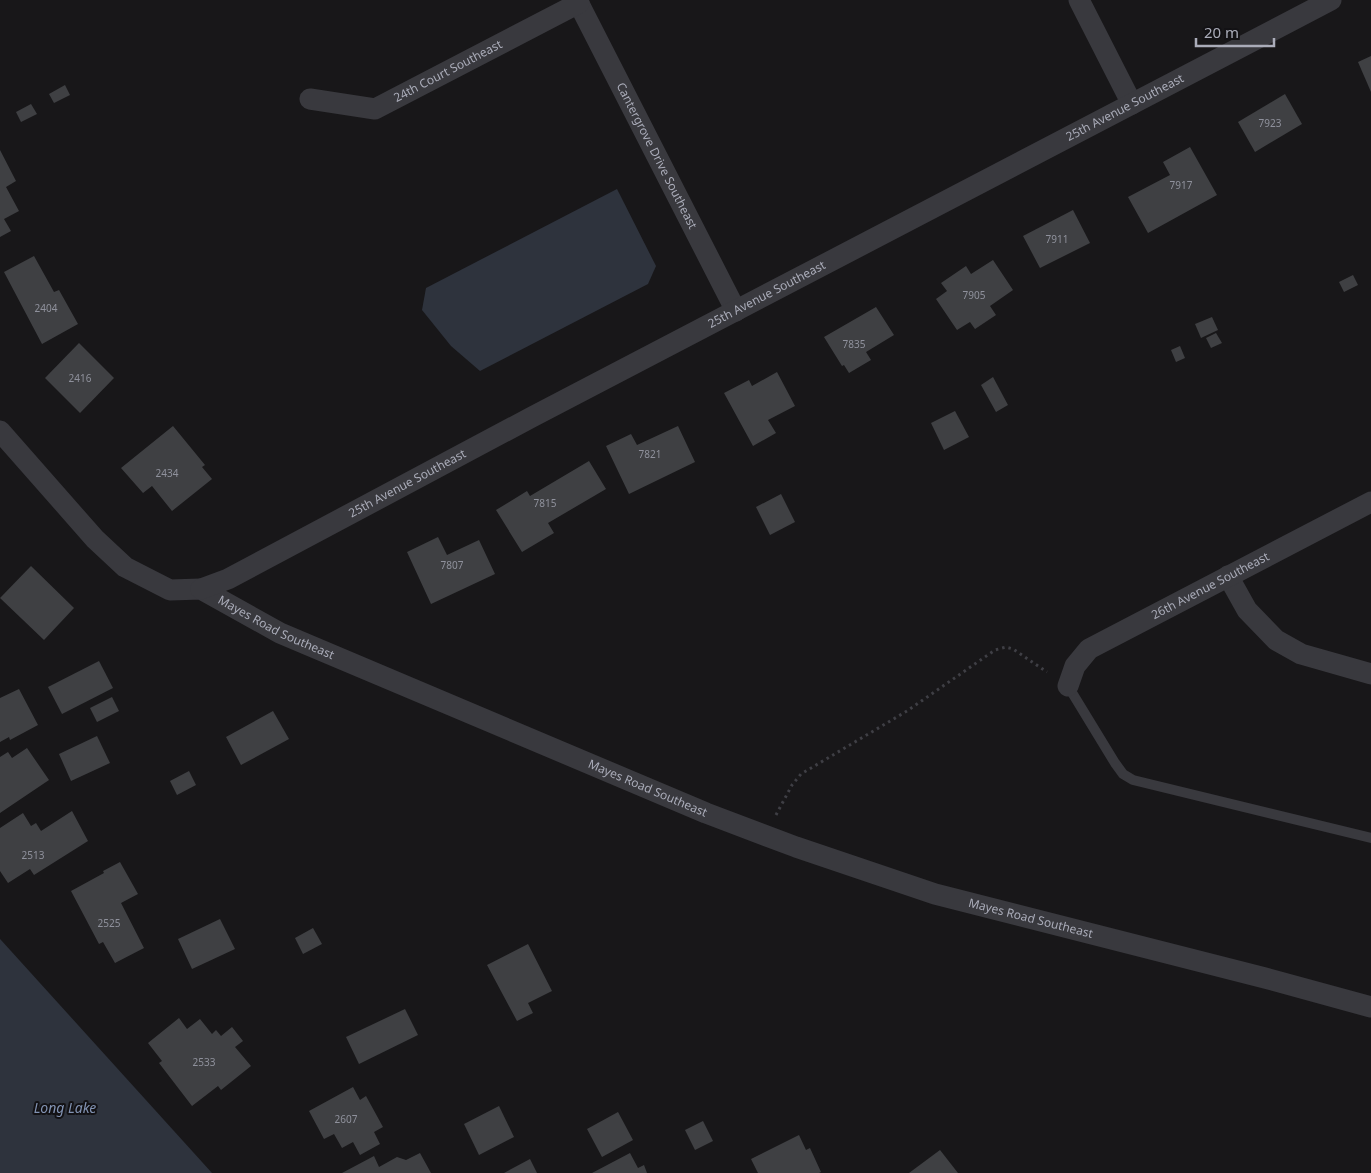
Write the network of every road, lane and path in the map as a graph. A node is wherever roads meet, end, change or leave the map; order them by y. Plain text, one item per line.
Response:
1 (1078, 0) edge
2 (1331, 0) edge
3 (578, 1) edge
4 (310, 99) dead end
5 (1132, 104) junction
6 (736, 311) junction
7 (0, 431) edge
8 (1371, 502) edge
9 (1228, 576) junction
10 (201, 589) junction
11 (1371, 674) edge
12 (1068, 686) junction
13 (766, 836) junction
14 (1371, 838) edge
15 (1371, 1007) edge

1 - 5 street
2 - 5 street, 25th Avenue Southeast
3 - 4 street, 24th Court Southeast
3 - 6 street, Cantergrove Drive Southeast
5 - 6 street, 25th Avenue Southeast
6 - 10 street, 25th Avenue Southeast
7 - 10 street
8 - 9 street, 26th Avenue Southeast
9 - 11 street
9 - 12 street, 26th Avenue Southeast
10 - 13 street, Mayes Road Southeast
12 - 13 path
12 - 14 lane
13 - 15 street, Mayes Road Southeast

